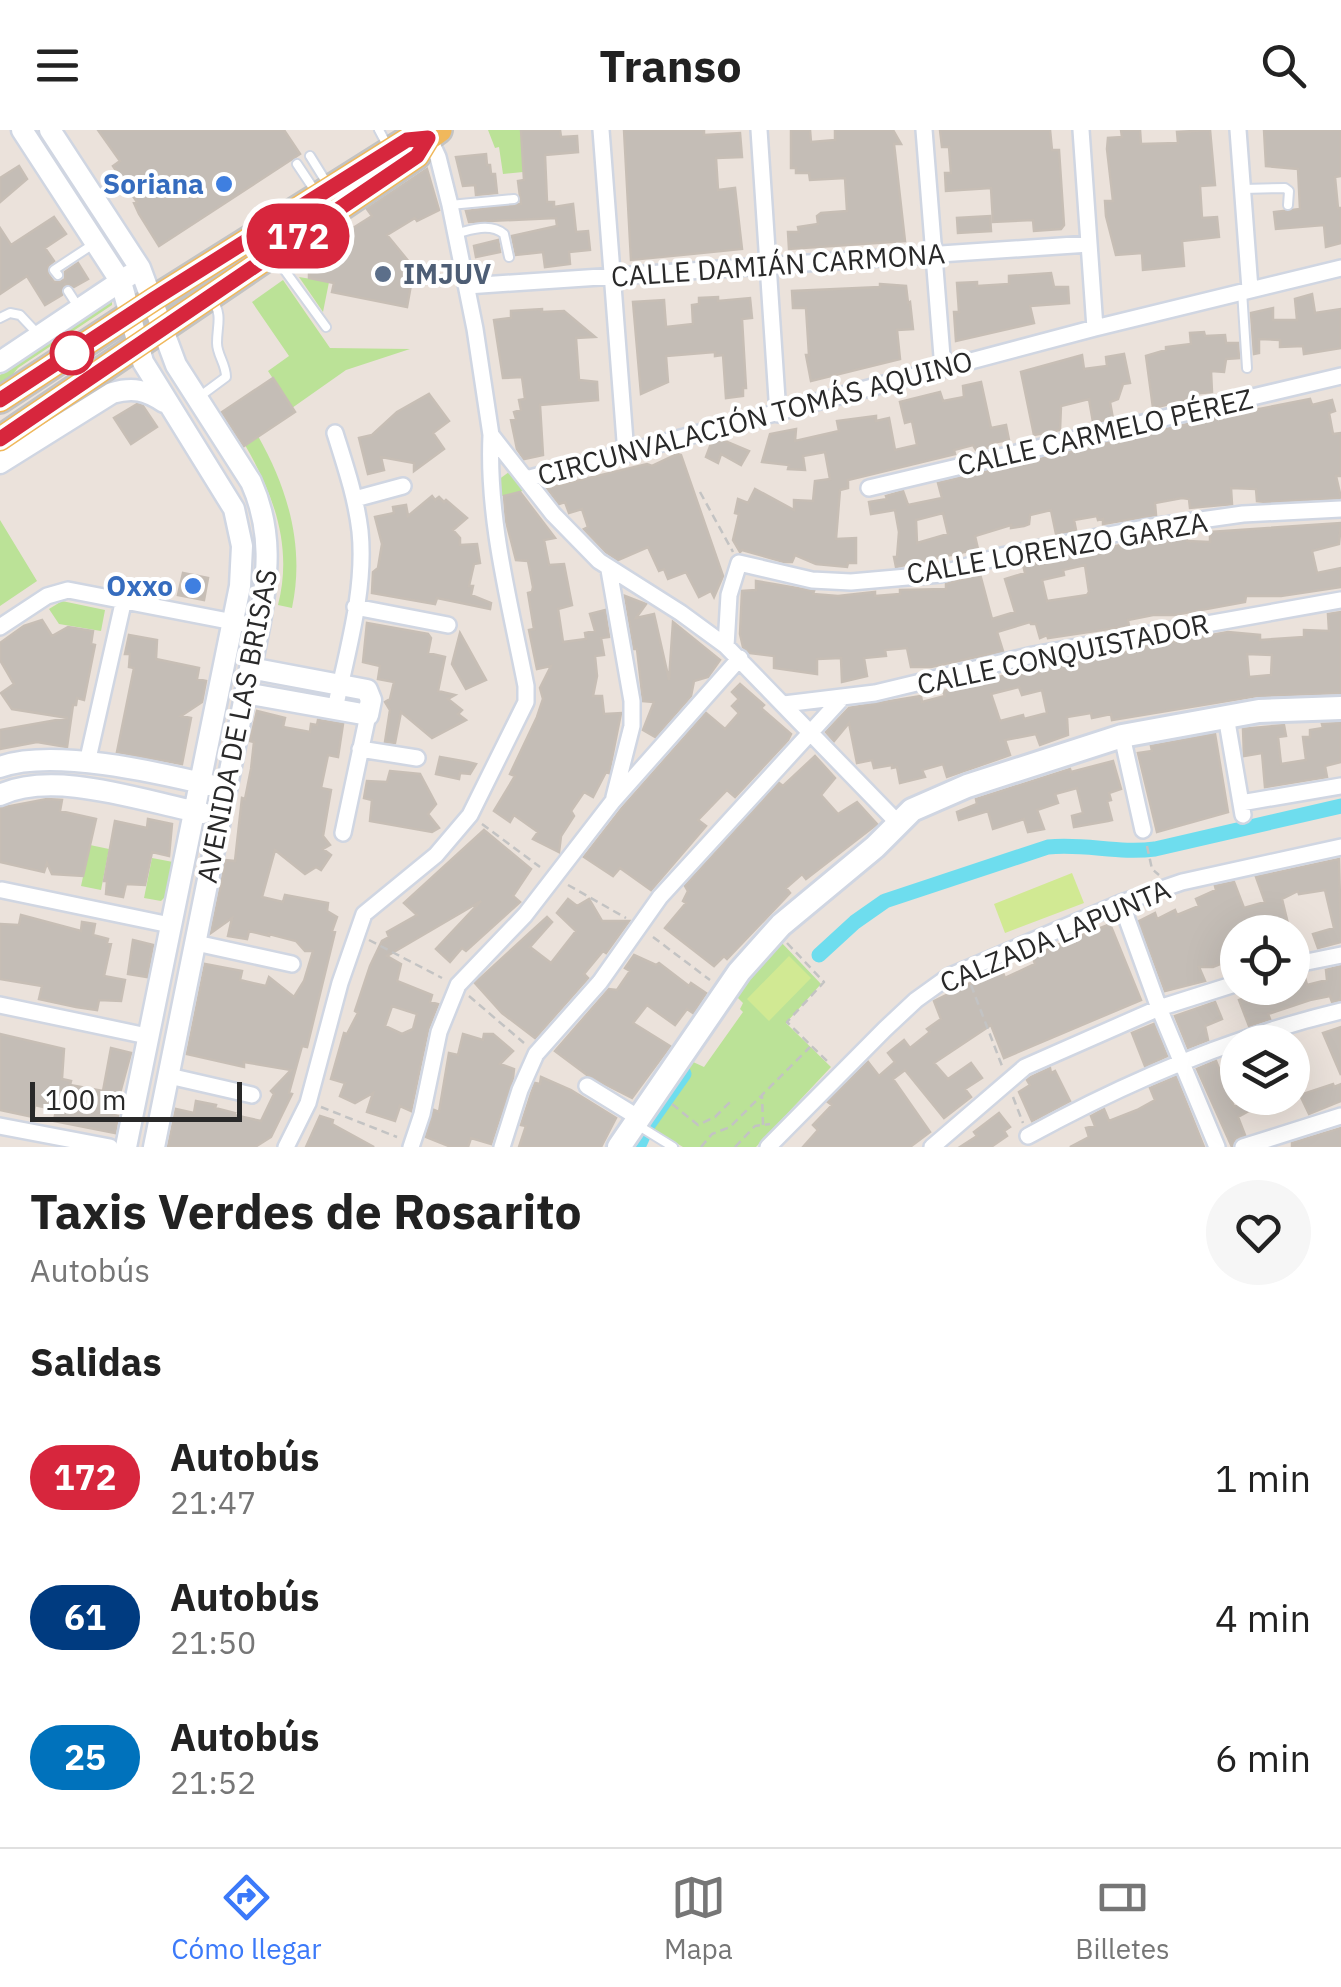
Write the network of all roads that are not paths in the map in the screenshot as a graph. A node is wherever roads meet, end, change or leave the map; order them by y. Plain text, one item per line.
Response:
1 (22, 130) edge
2 (50, 130) edge
3 (602, 130) edge
4 (759, 130) edge
5 (924, 130) edge
6 (1081, 130) edge
7 (1238, 130) edge
8 (431, 133) edge
9 (384, 141) edge
10 (310, 156) dead end
11 (298, 164) dead end
12 (1242, 190) junction
13 (324, 192) junction
14 (514, 199) dead end
15 (450, 204) junction
16 (1288, 204) dead end
17 (456, 234) junction
18 (96, 243) junction
19 (1089, 244) junction
20 (273, 253) junction
21 (933, 254) junction
22 (509, 257) dead end
23 (768, 266) junction
24 (140, 268) junction
25 (1341, 268) edge
26 (58, 276) dead end
27 (613, 276) junction
28 (121, 282) junction
29 (467, 286) junction
30 (1246, 290) junction
31 (210, 296) junction
32 (154, 299) junction
33 (129, 315) junction
34 (0, 318) edge
35 (326, 327) dead end
36 (162, 328) junction
37 (1096, 328) junction
38 (39, 336) junction
39 (136, 346) junction
40 (0, 362) edge
41 (1248, 368) dead end
42 (943, 370) junction
43 (1341, 376) edge
44 (197, 398) junction
45 (0, 400) edge
46 (170, 406) junction
47 (778, 414) junction
48 (335, 432) dead end
49 (491, 435) junction
50 (1, 454) edge
51 (626, 454) junction
52 (520, 473) junction
53 (490, 476) junction
54 (403, 486) dead end
55 (869, 488) dead end
56 (355, 500) junction
57 (1341, 509) edge
58 (609, 570) junction
59 (124, 599) junction
60 (1341, 600) edge
61 (355, 607) junction
62 (232, 622) junction
63 (448, 626) dead end
64 (0, 627) edge
65 (259, 627) junction
66 (726, 646) junction
67 (740, 658) junction
68 (250, 668) junction
69 (340, 684) junction
70 (246, 693) junction
71 (843, 697) junction
72 (784, 704) junction
73 (1341, 708) edge
74 (335, 709) junction
75 (368, 715) junction
76 (1226, 716) junction
77 (812, 735) junction
78 (1122, 736) junction
79 (360, 749) junction
80 (417, 758) dead end
81 (87, 762) junction
82 (0, 767) edge
83 (200, 783) junction
84 (1341, 786) edge
85 (226, 790) junction
86 (0, 795) edge
87 (613, 801) junction
88 (194, 811) junction
89 (221, 816) junction
90 (898, 823) junction
91 (344, 833) dead end
92 (1145, 836) road end
93 (1341, 847) edge
94 (2, 890) edge
95 (1121, 903) junction
96 (170, 925) junction
97 (196, 943) junction
98 (1341, 955) edge
99 (1310, 961) edge
100 (292, 964) dead end
101 (1220, 989) edge
102 (0, 1005) edge
103 (1159, 1008) junction
104 (1341, 1011) edge
105 (147, 1036) junction
106 (1182, 1064) junction
107 (169, 1076) junction
108 (587, 1086) dead end
109 (252, 1094) dead end
110 (1341, 1116) edge
111 (0, 1126) edge
112 (642, 1126) junction
113 (1028, 1136) road end
114 (412, 1145) edge
115 (110, 1147) edge
116 (126, 1147) edge
117 (154, 1147) edge
118 (286, 1147) edge
119 (502, 1147) edge
120 (619, 1147) edge
121 (673, 1147) edge
122 (768, 1147) edge
123 (932, 1147) edge
124 (1217, 1147) edge
125 (1243, 1147) edge

1 - 18 street, AVENIDA DE LAS BRISAS
2 - 24 street, AVENIDA DE LAS BRISAS
3 - 27 street
4 - 23 street
5 - 21 street
6 - 19 street
7 - 12 street
8 - 9 main road
8 - 15 street, CIRCUNVALACIÓN TOMÁS AQUINO
8 - 20 main road
9 - 13 main road
10 - 13 lane
11 - 13 lane
12 - 16 lane
12 - 30 street
13 - 32 main road
14 - 15 lane
15 - 17 street, CIRCUNVALACIÓN TOMÁS AQUINO
17 - 22 lane
17 - 29 street, CIRCUNVALACIÓN TOMÁS AQUINO
18 - 26 lane
18 - 28 street, AVENIDA DE LAS BRISAS
19 - 21 street, CALLE DAMIÁN CARMONA
19 - 37 street
20 - 31 main road
20 - 35 lane
21 - 23 street, CALLE DAMIÁN CARMONA
21 - 42 street
23 - 27 street, CALLE DAMIÁN CARMONA
23 - 47 street
24 - 28 street
24 - 32 street, AVENIDA DE LAS BRISAS
25 - 30 street, CIRCUNVALACIÓN TOMÁS AQUINO
27 - 29 street, CALLE DAMIÁN CARMONA
27 - 51 street
28 - 33 street, AVENIDA DE LAS BRISAS
28 - 38 street
29 - 49 street, CIRCUNVALACIÓN TOMÁS AQUINO
30 - 37 street, CIRCUNVALACIÓN TOMÁS AQUINO
30 - 41 lane
31 - 36 main road
31 - 44 lane
32 - 33 main road
32 - 36 street, AVENIDA DE LAS BRISAS
33 - 39 street, AVENIDA DE LAS BRISAS
33 - 45 main road
34 - 38 lane
36 - 39 main road
36 - 44 street, AVENIDA DE LAS BRISAS
37 - 42 street, CIRCUNVALACIÓN TOMÁS AQUINO
38 - 40 street
39 - 46 street, AVENIDA DE LAS BRISAS
39 - 50 main road
42 - 47 street, CIRCUNVALACIÓN TOMÁS AQUINO
43 - 55 street, CALLE CARMELO PÉREZ
44 - 65 street, AVENIDA DE LAS BRISAS
46 - 50 street
46 - 62 street, AVENIDA DE LAS BRISAS
47 - 51 street, CIRCUNVALACIÓN TOMÁS AQUINO
48 - 56 street
49 - 52 street, CIRCUNVALACIÓN TOMÁS AQUINO
49 - 53 street
51 - 52 street, CIRCUNVALACIÓN TOMÁS AQUINO
52 - 53 street
52 - 58 street
53 - 118 street
54 - 56 street
56 - 61 street
57 - 66 street, CALLE LORENZO GARZA
58 - 66 street
58 - 87 street
59 - 62 street
59 - 64 street
59 - 81 street
60 - 71 street, CALLE CONQUISTADOR
61 - 63 street
61 - 69 street
62 - 65 street
62 - 83 street, AVENIDA DE LAS BRISAS
65 - 68 street, AVENIDA DE LAS BRISAS
66 - 67 street
67 - 72 street
67 - 87 street
68 - 69 street
68 - 70 street, AVENIDA DE LAS BRISAS
69 - 74 street
69 - 75 street
70 - 74 street
70 - 85 street, AVENIDA DE LAS BRISAS
71 - 72 street, CALLE CONQUISTADOR
71 - 77 street
72 - 77 street
73 - 76 main road
74 - 75 street
75 - 79 street
76 - 78 main road
76 - 84 street
77 - 90 street
77 - 119 street
78 - 90 main road
78 - 92 street
79 - 80 street
79 - 91 street
81 - 82 street
81 - 83 street
83 - 85 street
83 - 88 street, AVENIDA DE LAS BRISAS
85 - 89 street, AVENIDA DE LAS BRISAS
86 - 88 street
87 - 114 street
88 - 89 street
88 - 96 street, AVENIDA DE LAS BRISAS
89 - 97 street, AVENIDA DE LAS BRISAS
90 - 112 main road
93 - 95 street, CALZADA LAPUNTA
94 - 96 street
95 - 103 street
95 - 122 street, CALZADA LAPUNTA
96 - 105 street, AVENIDA DE LAS BRISAS
97 - 100 street
97 - 107 street, AVENIDA DE LAS BRISAS
98 - 99 street
101 - 103 street
102 - 105 street
103 - 106 street
103 - 123 street
104 - 106 street
105 - 116 street, AVENIDA DE LAS BRISAS
106 - 113 street
106 - 124 street
107 - 109 street
107 - 117 street, AVENIDA DE LAS BRISAS
108 - 112 street
110 - 125 street
111 - 115 street
112 - 120 main road
112 - 121 lane

